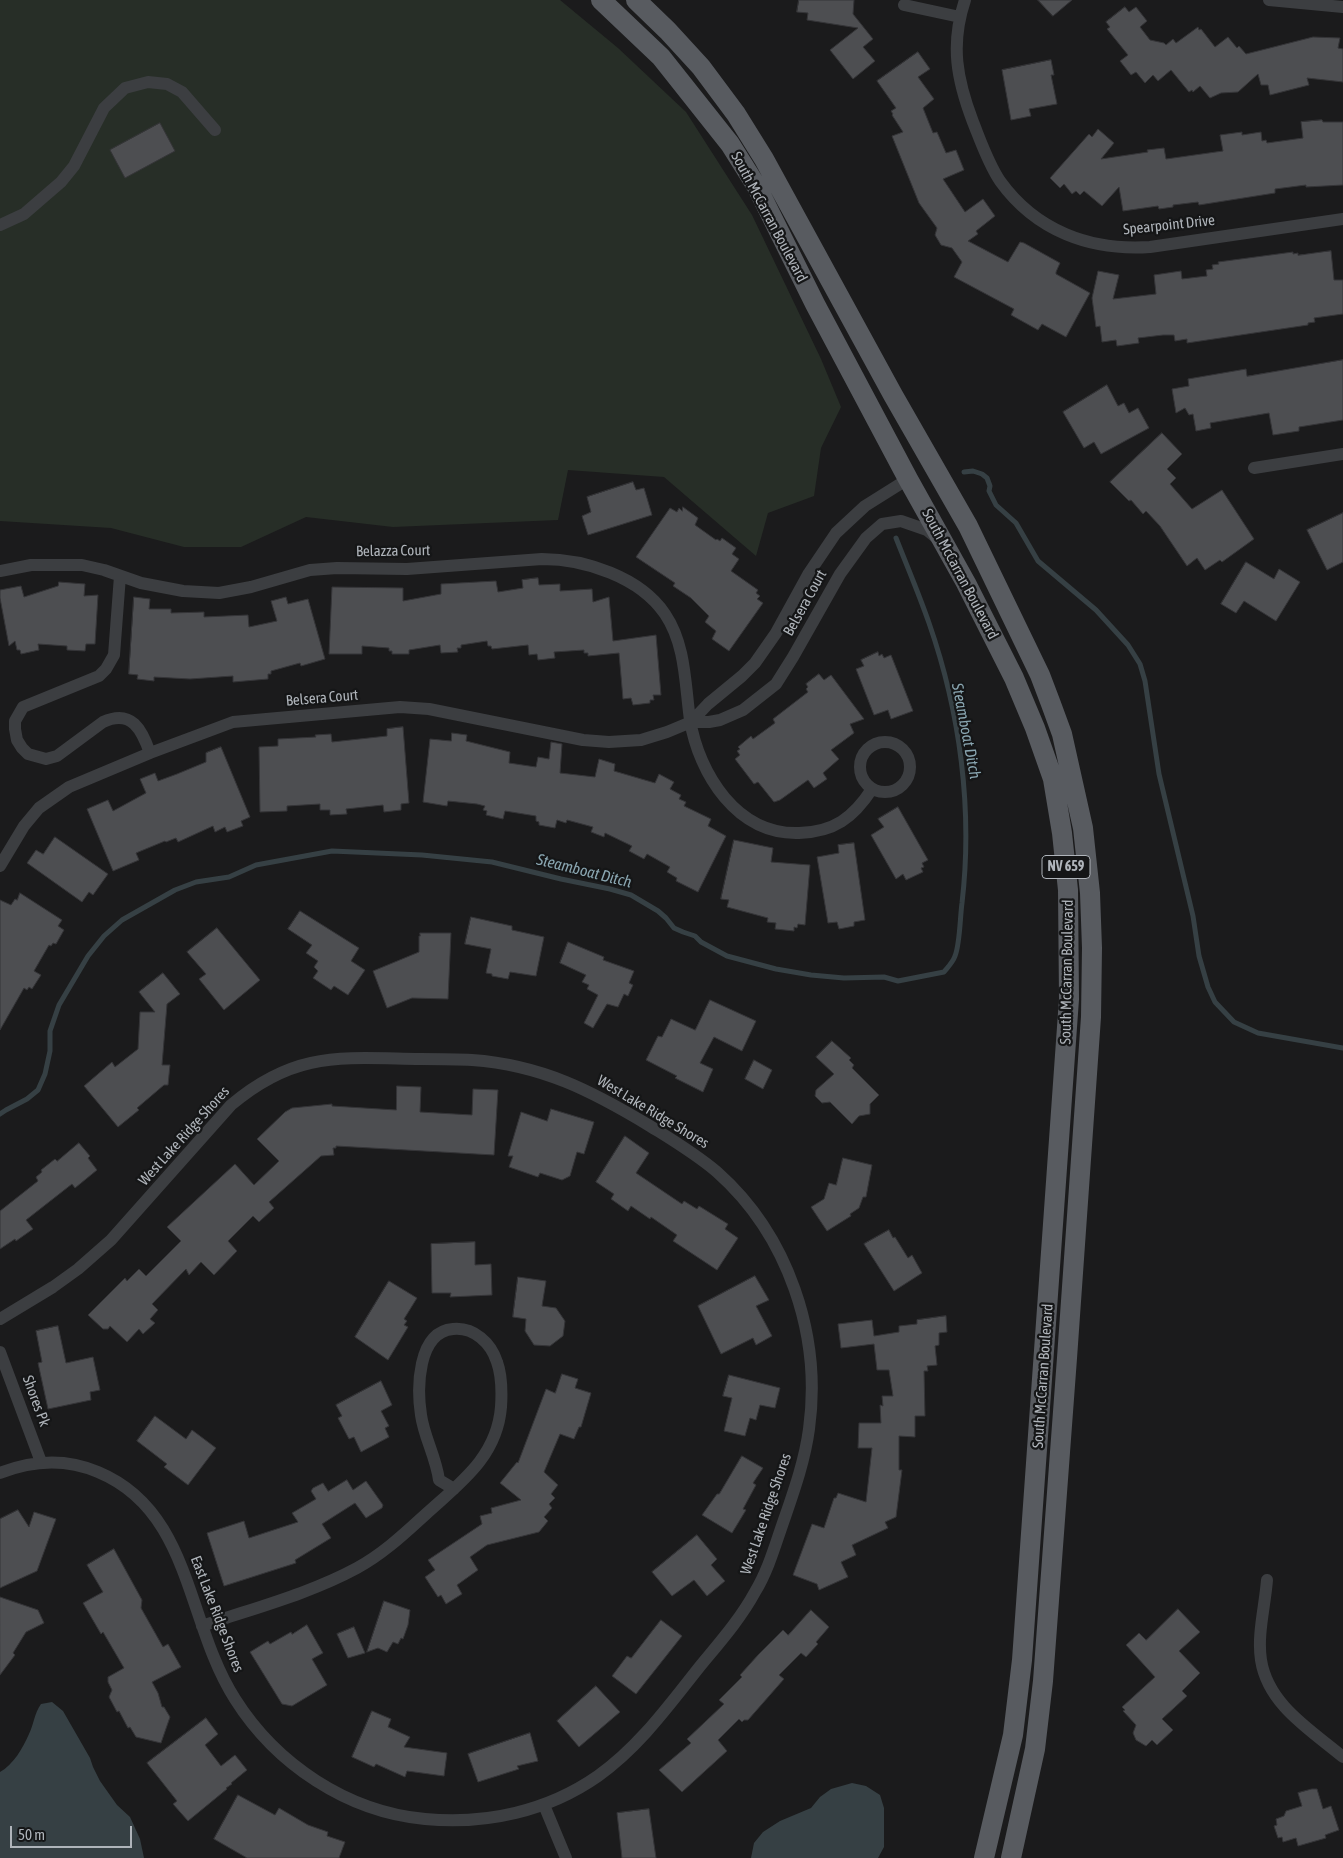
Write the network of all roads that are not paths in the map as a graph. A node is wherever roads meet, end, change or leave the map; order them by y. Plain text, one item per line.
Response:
1 (601, 0) edge
2 (636, 0) edge
3 (965, 0) edge
4 (1269, 0) edge
5 (904, 5) dead end
6 (1343, 7) edge
7 (960, 17) junction
8 (215, 130) dead end
9 (1343, 219) edge
10 (0, 225) edge
11 (1343, 454) edge
12 (1254, 468) dead end
13 (908, 479) junction
14 (968, 526) junction
15 (946, 547) junction
16 (0, 571) edge
17 (120, 576) junction
18 (691, 722) junction
19 (150, 754) junction
20 (872, 789) dead end
21 (0, 866) edge
22 (0, 1319) edge
23 (0, 1352) edge
24 (41, 1462) junction
25 (0, 1473) edge
26 (454, 1489) junction
27 (1267, 1580) dead end
28 (202, 1626) junction
29 (1343, 1757) edge
30 (544, 1805) junction
31 (566, 1858) edge
32 (984, 1858) edge
33 (1011, 1858) edge

1 - 13 main road, South McCarran Boulevard / NV 659
2 - 14 main road, South McCarran Boulevard / NV 659
3 - 7 street, Spearpoint Drive
4 - 6 street
5 - 7 street
7 - 9 street, Spearpoint Drive
8 - 10 street
11 - 12 street
13 - 14 main road
13 - 15 main road, South McCarran Boulevard / NV 659
13 - 18 street, Belsera Court
14 - 33 main road, South McCarran Boulevard / NV 659
15 - 18 street, Belsera Court
15 - 32 main road, South McCarran Boulevard / NV 659
16 - 17 street, Belazza Court
17 - 18 street, Belazza Court
17 - 19 street
18 - 19 street, Belsera Court
18 - 20 street, Belazza Court
19 - 21 street, Belsera Court
22 - 30 street, West Lake Ridge Shores
23 - 24 street, Shores Pk
24 - 25 street, East Lake Ridge Shores
24 - 28 street, East Lake Ridge Shores
26 - 26 street
26 - 28 street
27 - 29 street
28 - 30 street, East Lake Ridge Shores
30 - 31 street

